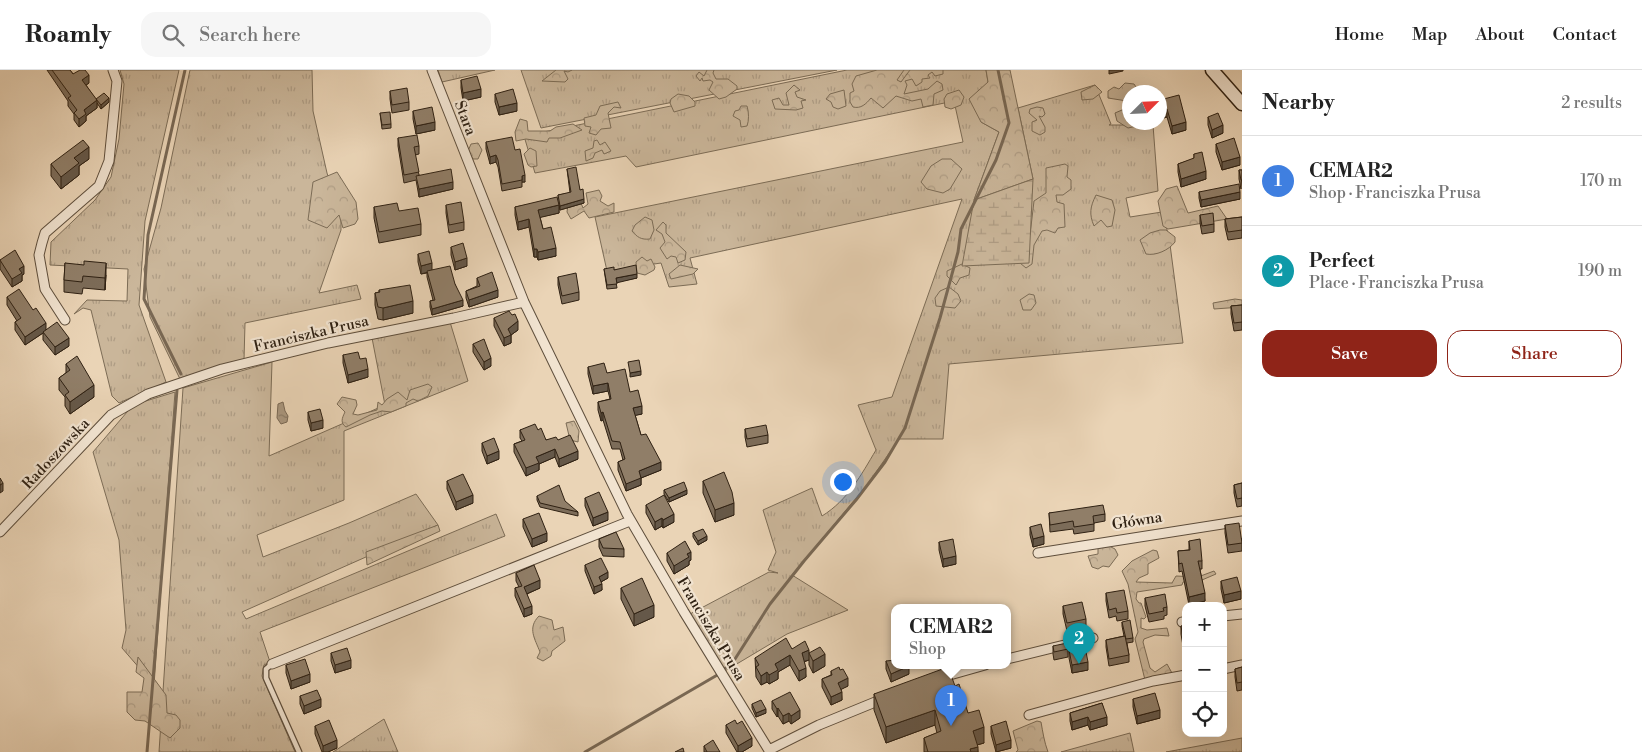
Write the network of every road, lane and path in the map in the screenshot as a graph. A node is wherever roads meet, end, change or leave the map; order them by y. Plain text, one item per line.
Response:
1 (113, 70) edge
2 (432, 70) edge
3 (1212, 70) edge
4 (1242, 104) edge
5 (462, 148) joint
6 (524, 302) junction
7 (65, 320) dead end
8 (111, 415) joint
9 (630, 521) junction
10 (1242, 521) edge
11 (0, 532) edge
12 (1038, 553) dead end
13 (1242, 614) edge
14 (1227, 616) edge
15 (1093, 638) dead end
16 (1011, 658) edge
17 (272, 664) joint
18 (1242, 666) edge
19 (1227, 668) edge
20 (971, 669) edge
21 (1182, 676) edge
22 (930, 681) edge
23 (896, 694) edge
24 (1029, 715) dead end
25 (770, 751) edge
26 (299, 752) edge

1 - 7 street
2 - 5 street, Stara
3 - 4 street
5 - 6 street, Franciszka Prusa
6 - 8 street, Franciszka Prusa
6 - 9 street, Franciszka Prusa
8 - 11 street, Radoszowska
9 - 17 street
9 - 25 street, Franciszka Prusa
10 - 12 street, Główna
13 - 14 street
15 - 16 street
17 - 26 lane
18 - 19 street
20 - 22 street
21 - 24 street
23 - 25 street, Franciszka Prusa

